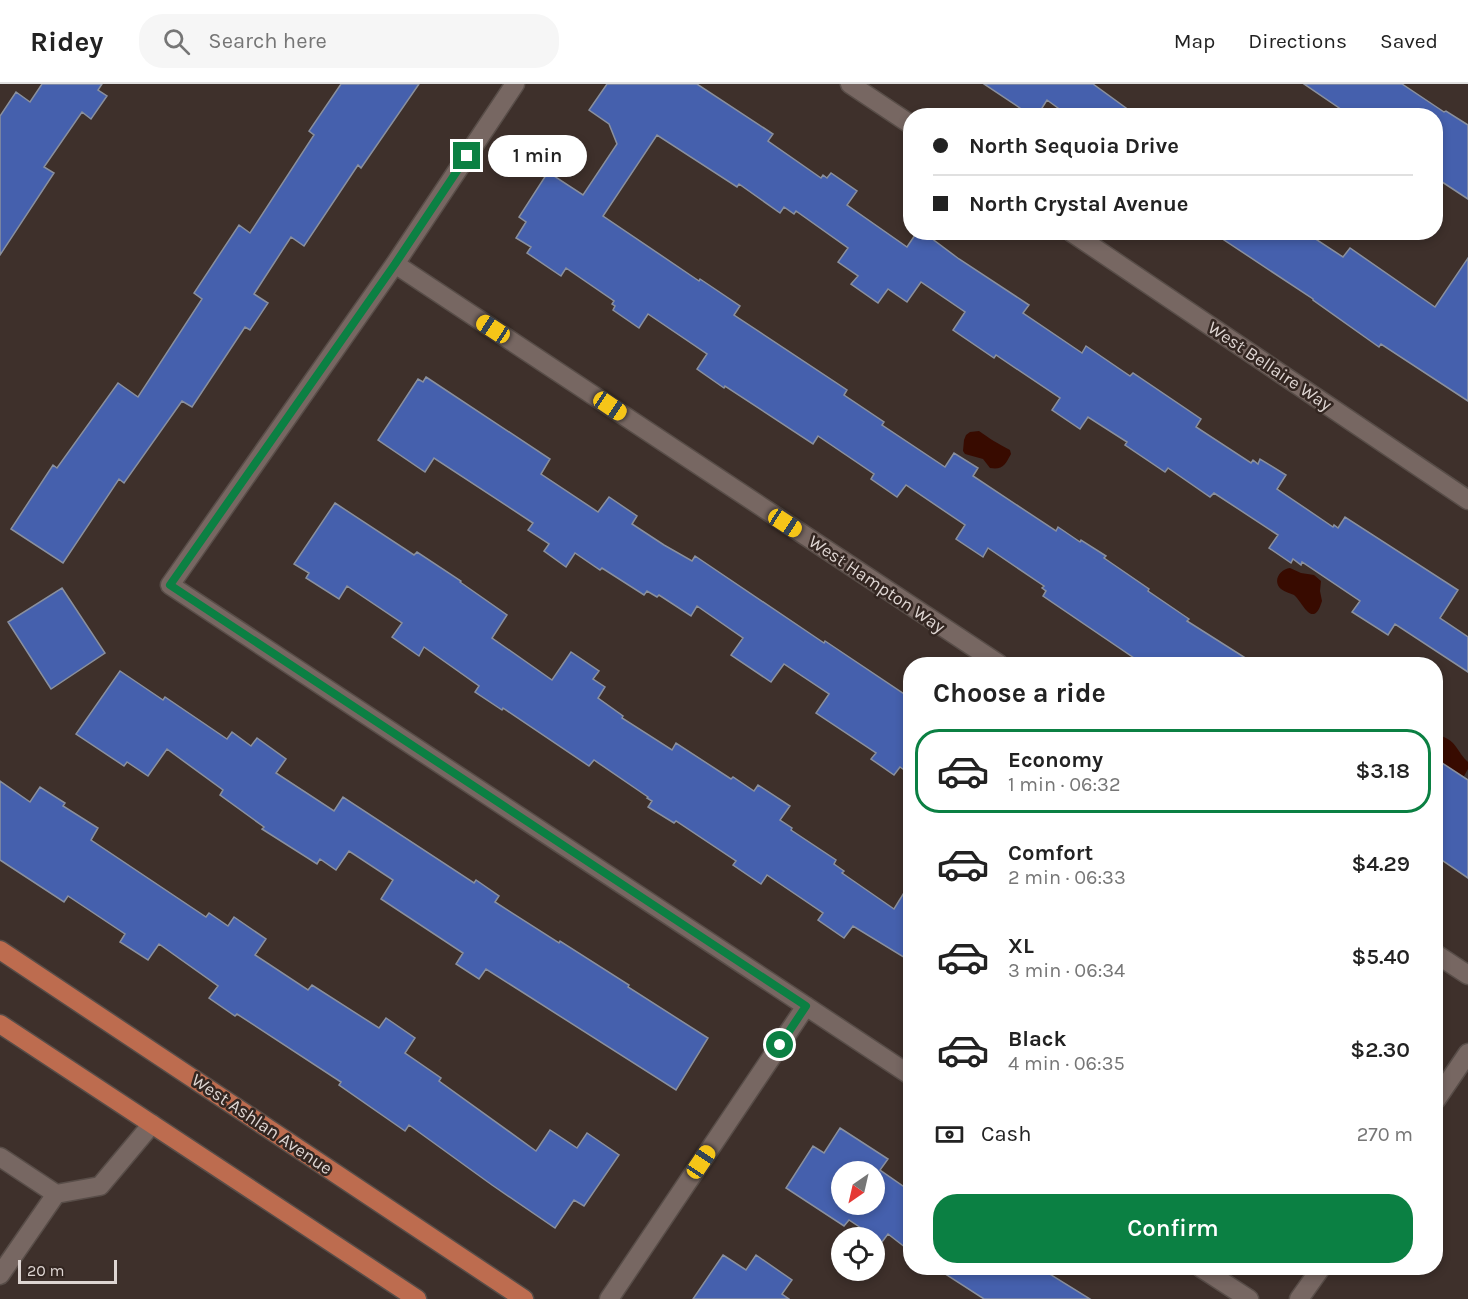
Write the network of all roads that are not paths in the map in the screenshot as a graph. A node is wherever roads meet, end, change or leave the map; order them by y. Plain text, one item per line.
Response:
1 (515, 84) edge
2 (850, 84) edge
3 (903, 119) edge
4 (1083, 240) edge
5 (395, 264) junction
6 (1468, 500) edge
7 (988, 657) edge
8 (0, 950) edge
9 (1443, 959) edge
10 (1468, 975) edge
11 (806, 1006) junction
12 (0, 1024) edge
13 (1468, 1053) edge
14 (903, 1070) edge
15 (1443, 1090) edge
16 (152, 1124) junction
17 (0, 1157) edge
18 (56, 1194) junction
19 (0, 1275) edge
20 (1212, 1275) edge
21 (1316, 1275) edge
22 (417, 1299) edge
23 (524, 1299) edge
24 (609, 1299) edge
25 (1249, 1299) edge
26 (1299, 1299) edge

1 - 5 street
2 - 3 street
4 - 6 street, West Bellaire Way
5 - 7 street, West Hampton Way
5 - 11 street
8 - 23 main road, West Ashlan Avenue
9 - 10 street
11 - 14 street
11 - 24 street
12 - 16 main road
13 - 15 street
16 - 18 street
16 - 22 main road
17 - 18 street
18 - 19 street
20 - 25 street
21 - 26 street

